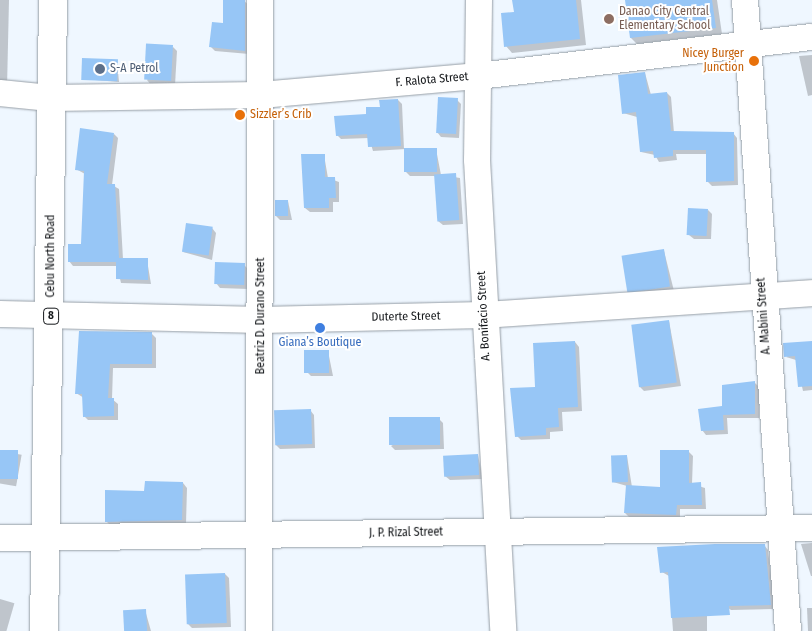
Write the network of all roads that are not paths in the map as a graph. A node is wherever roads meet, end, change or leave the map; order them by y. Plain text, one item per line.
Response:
1 (36, 0) edge
2 (53, 0) edge
3 (260, 0) edge
4 (479, 0) edge
5 (745, 0) edge
6 (812, 37) edge
7 (747, 45) junction
8 (479, 76) junction
9 (0, 93) edge
10 (261, 94) junction
11 (42, 98) junction
12 (812, 293) edge
13 (763, 298) junction
14 (0, 314) edge
15 (42, 314) junction
16 (484, 315) junction
17 (262, 320) junction
18 (812, 528) edge
19 (780, 530) junction
20 (496, 531) junction
21 (261, 536) junction
22 (38, 537) junction
23 (0, 538) edge
24 (28, 631) edge
25 (44, 631) edge
26 (259, 631) edge
27 (503, 631) edge
28 (788, 631) edge

1 - 11 highway, Cebu North Road / 8
2 - 11 highway, Cebu North Road / 8
3 - 10 street, Beatriz D. Durano Street
4 - 8 street, A. Bonifacio Street
5 - 7 street, A. Mabini Street
6 - 7 street, F. Ralota Street
7 - 8 street, F. Ralota Street
7 - 13 street, A. Mabini Street
8 - 10 street, F. Ralota Street
8 - 16 street, A. Bonifacio Street
9 - 11 street, F. Ralota Street
10 - 11 street, F. Ralota Street
10 - 17 street, Beatriz D. Durano Street
11 - 15 highway, Cebu North Road / 8
12 - 13 street, Duterte Street
13 - 16 street, Duterte Street
13 - 19 street, A. Mabini Street
14 - 15 street, Duterte Street
15 - 17 street, Duterte Street
15 - 22 highway, Cebu North Road / 8
16 - 17 street, Duterte Street
16 - 20 street, A. Bonifacio Street
17 - 21 street, Beatriz D. Durano Street
18 - 19 street, J. P. Rizal Street
19 - 20 street, J. P. Rizal Street
19 - 28 street, A. Mabini Street
20 - 21 street, J. P. Rizal Street
20 - 27 street, A. Bonifacio Street
21 - 22 street, J. P. Rizal Street
21 - 26 street, Beatriz D. Durano Street
22 - 23 street, J. P. Rizal Street
22 - 24 highway, Cebu North Road / 8
22 - 25 highway, Cebu North Road / 8

